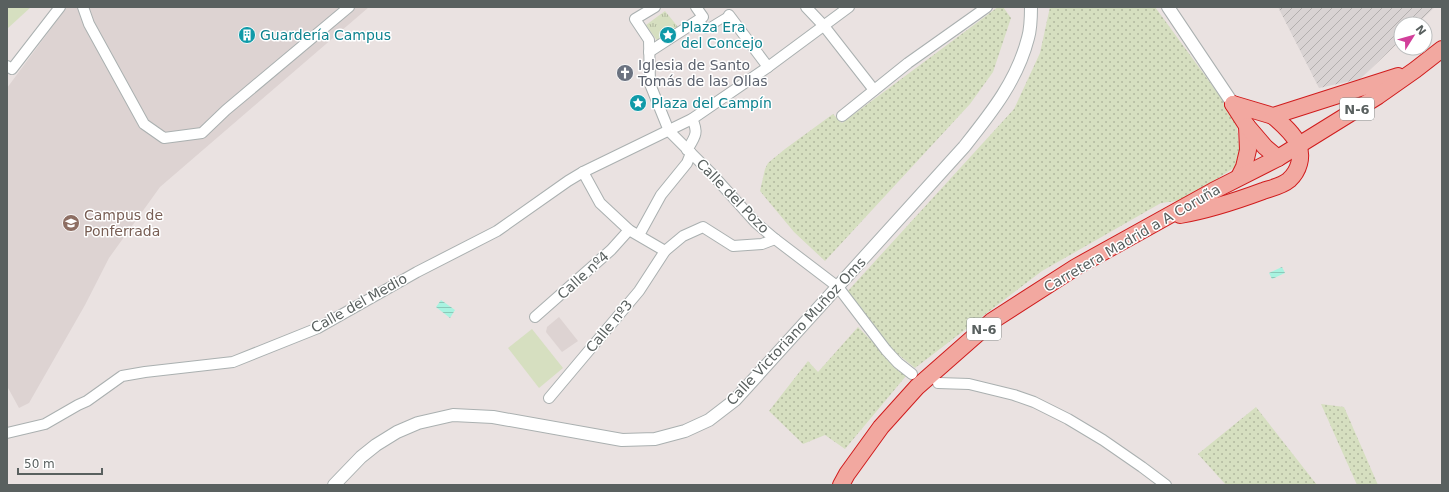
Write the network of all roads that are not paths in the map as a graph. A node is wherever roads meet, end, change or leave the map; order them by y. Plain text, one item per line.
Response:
1 (60, 7) edge
2 (83, 7) edge
3 (348, 7) edge
4 (655, 7) edge
5 (696, 7) edge
6 (806, 7) edge
7 (849, 7) edge
8 (987, 7) edge
9 (1031, 7) edge
10 (1168, 7) edge
11 (729, 15) joint
12 (700, 20) junction
13 (824, 26) junction
14 (1442, 49) edge
15 (649, 52) junction
16 (7, 66) edge
17 (768, 67) junction
18 (1415, 70) junction
19 (874, 90) junction
20 (1233, 104) junction
21 (842, 116) dead end
22 (1273, 116) junction
23 (692, 119) junction
24 (1247, 126) junction
25 (669, 131) junction
26 (1298, 145) junction
27 (689, 151) junction
28 (1278, 158) junction
29 (583, 172) junction
30 (1239, 177) junction
31 (1165, 218) junction
32 (629, 230) junction
33 (639, 235) junction
34 (775, 239) junction
35 (665, 251) junction
36 (838, 286) junction
37 (535, 317) dead end
38 (912, 374) dead end
39 (938, 383) dead end
40 (549, 398) dead end
41 (7, 433) edge
42 (334, 485) edge
43 (841, 485) edge
44 (1166, 485) edge

1 - 16 street
2 - 3 street
4 - 15 street
5 - 12 street
6 - 13 street
7 - 13 street, Calle del Medio
8 - 19 street
9 - 36 street, Calle Victoriano Muñoz Oms
10 - 20 street
11 - 12 street
11 - 17 street
12 - 15 street
13 - 17 street, Calle del Medio
13 - 19 street
14 - 18 highway, Carretera Madrid a A Coruña / N-6
15 - 25 street
17 - 23 street, Calle del Medio
18 - 22 highway
18 - 26 highway, Carretera Madrid a A Coruña / N-6
19 - 21 street
20 - 22 highway
20 - 24 highway
22 - 26 highway
23 - 25 street, Calle del Medio
23 - 27 street
24 - 28 highway
24 - 30 highway
25 - 27 street, Calle del Pozo
25 - 29 street, Calle del Medio
26 - 28 highway, Carretera Madrid a A Coruña / N-6
26 - 31 highway
27 - 33 street
27 - 34 street, Calle del Pozo
28 - 30 highway, Carretera Madrid a A Coruña / N-6
29 - 32 street
29 - 41 street, Calle del Medio
30 - 31 highway, Carretera Madrid a A Coruña / N-6
31 - 43 highway, Carretera Madrid a A Coruña / N-6
32 - 33 street
32 - 37 street, Calle nº4
33 - 35 street
34 - 35 street, Calle nº3
34 - 36 street, Calle del Pozo
35 - 40 street, Calle nº3
36 - 38 street, Calle del Pozo
36 - 42 street, Calle Victoriano Muñoz Oms
39 - 44 street

